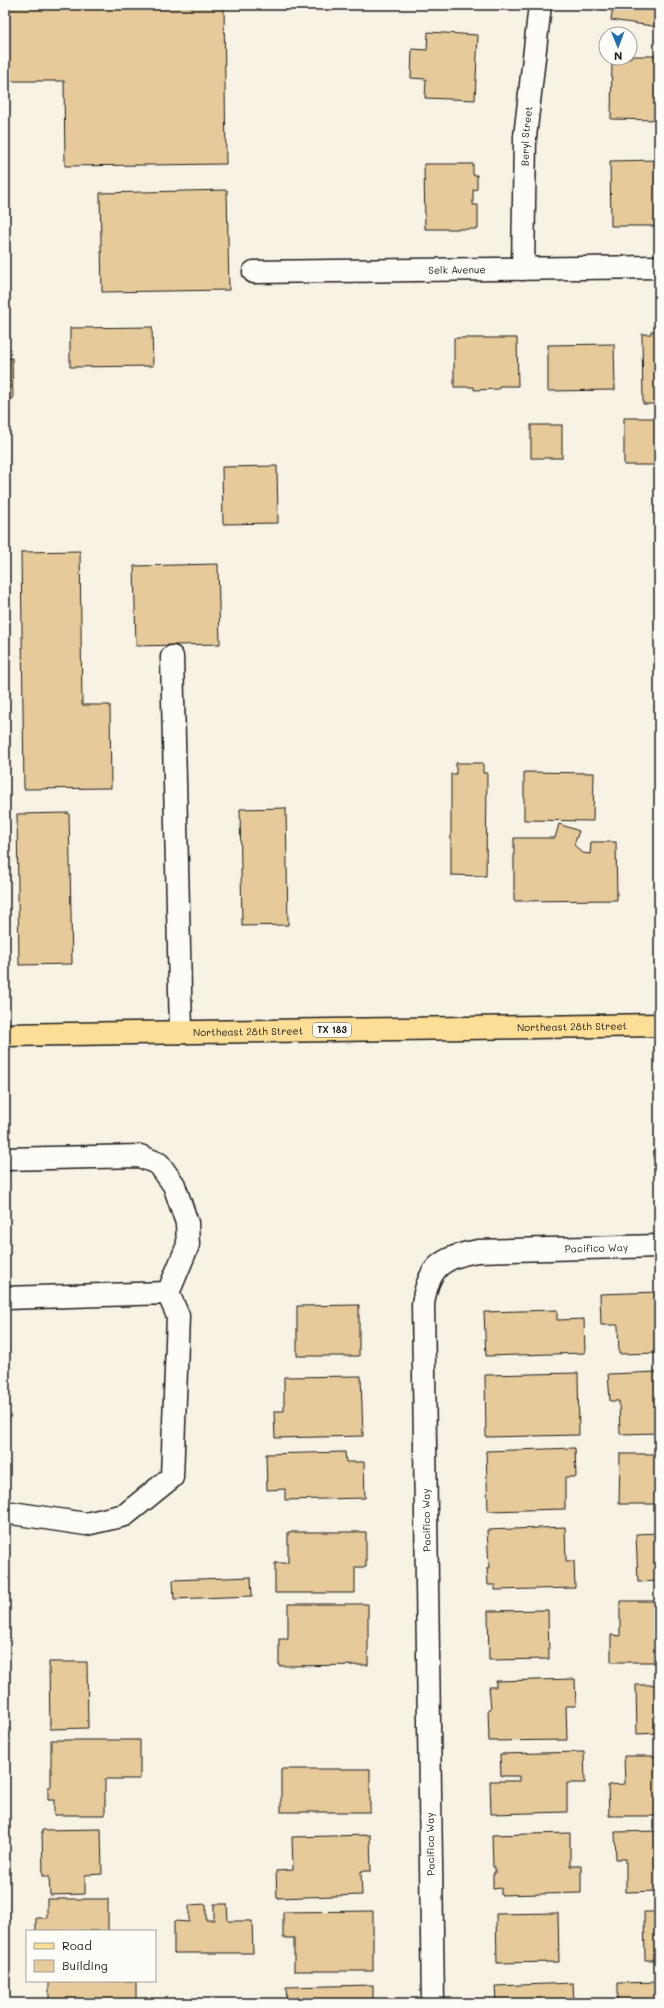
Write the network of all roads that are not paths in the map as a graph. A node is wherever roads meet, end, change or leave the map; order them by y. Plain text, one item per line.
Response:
1 (540, 5) edge
2 (659, 267) edge
3 (522, 269) junction
4 (254, 272) dead end
5 (172, 657) dead end
6 (659, 1025) edge
7 (181, 1032) junction
8 (5, 1035) edge
9 (5, 1159) edge
10 (659, 1246) edge
11 (168, 1293) junction
12 (5, 1298) edge
13 (5, 1512) edge
14 (433, 2003) edge

1 - 3 street, Beryl Street
2 - 3 street, Selk Avenue
3 - 4 street, Selk Avenue
5 - 7 street
6 - 7 main road, Northeast 28th Street / TX 183
7 - 8 main road, Northeast 28th Street / TX 183
9 - 11 street
10 - 14 street, Pacifico Way
11 - 12 street
11 - 13 street

